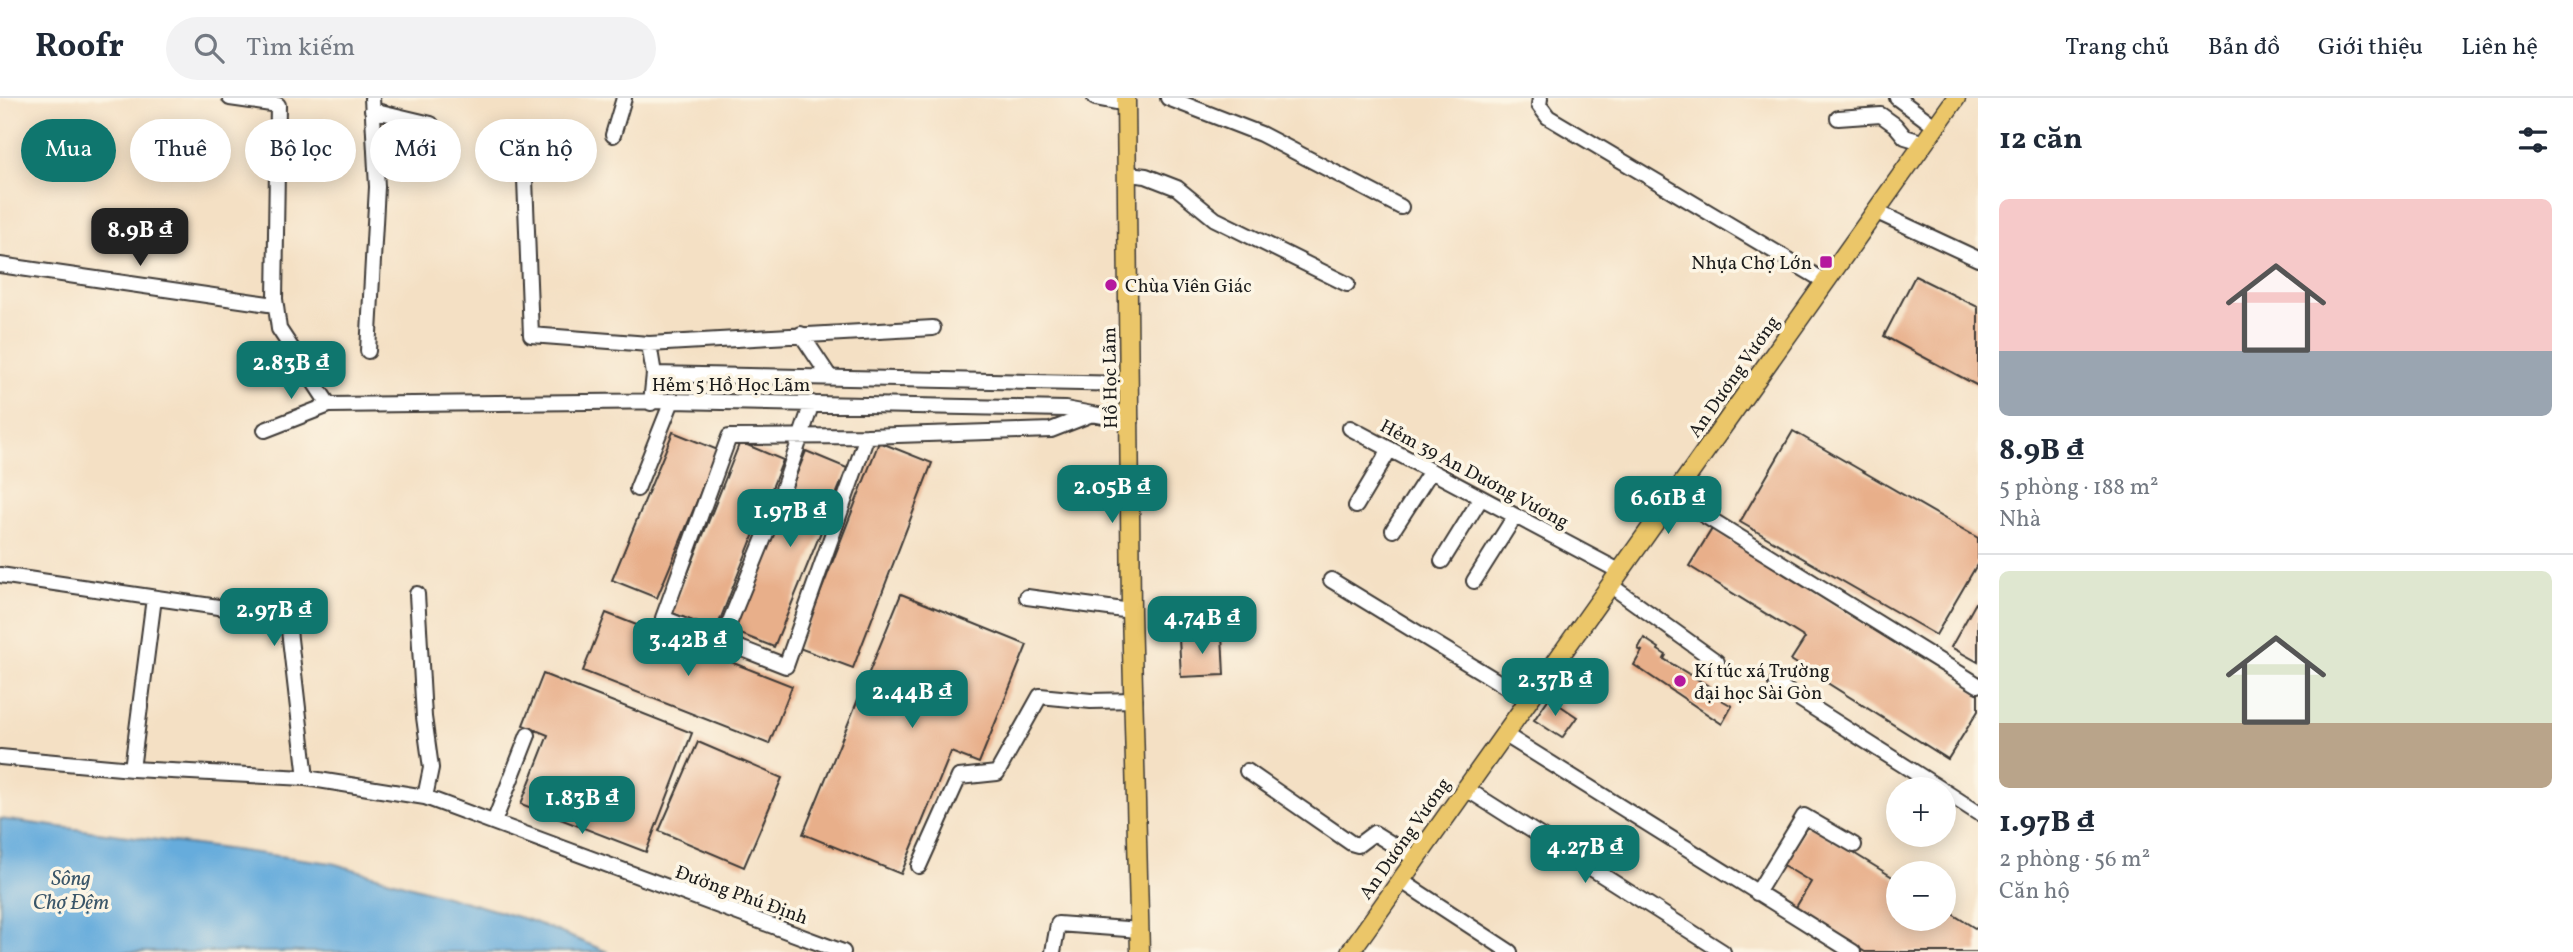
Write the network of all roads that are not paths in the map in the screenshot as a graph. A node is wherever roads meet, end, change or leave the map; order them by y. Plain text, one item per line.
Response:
1 (230, 98) edge
2 (624, 98) edge
3 (1095, 98) edge
4 (1168, 98) edge
5 (1541, 98) edge
6 (1898, 98) edge
7 (1956, 98) edge
8 (1126, 101) edge
9 (372, 104) edge
10 (1838, 118) dead end
11 (417, 119) edge
12 (1936, 127) junction
13 (612, 135) dead end
14 (1925, 143) junction
15 (1128, 174) junction
16 (525, 182) edge
17 (1401, 207) dead end
18 (1877, 212) junction
19 (1978, 259) edge
20 (0, 265) edge
21 (1826, 282) junction
22 (1347, 284) dead end
23 (275, 305) junction
24 (933, 328) dead end
25 (801, 334) junction
26 (649, 344) junction
27 (368, 351) dead end
28 (654, 374) junction
29 (829, 376) junction
30 (1130, 384) junction
31 (672, 401) junction
32 (651, 403) junction
33 (812, 403) junction
34 (329, 405) junction
35 (1092, 414) junction
36 (1131, 421) junction
37 (1350, 428) dead end
38 (265, 430) dead end
39 (867, 436) junction
40 (799, 438) junction
41 (1390, 449) junction
42 (1430, 471) junction
43 (637, 489) dead end
44 (1673, 496) junction
45 (1481, 498) junction
46 (1356, 506) dead end
47 (1515, 516) junction
48 (1393, 530) dead end
49 (1442, 561) dead end
50 (0, 575) edge
51 (1614, 578) junction
52 (1331, 580) dead end
53 (1474, 581) dead end
54 (417, 594) dead end
55 (1027, 597) dead end
56 (154, 598) junction
57 (1131, 611) junction
58 (722, 641) junction
59 (1717, 662) dead end
60 (1776, 684) dead end
61 (1978, 685) edge
62 (1528, 700) junction
63 (1135, 701) junction
64 (1504, 734) junction
65 (528, 735) dead end
66 (0, 757) edge
67 (132, 769) junction
68 (1247, 771) dead end
69 (1923, 777) edge
70 (306, 778) junction
71 (1465, 788) junction
72 (425, 797) junction
73 (1956, 799) edge
74 (1978, 813) edge
75 (494, 822) junction
76 (1854, 845) dead end
77 (1416, 859) junction
78 (919, 866) dead end
79 (1400, 880) junction
80 (1757, 893) junction
81 (1140, 930) junction
82 (843, 952) edge
83 (1053, 952) edge
84 (1140, 952) edge
85 (1350, 952) edge
86 (1510, 952) edge
87 (1723, 952) edge
88 (1853, 952) edge

1 - 23 street
2 - 13 street
3 - 8 street
4 - 17 street
5 - 21 street
6 - 12 street
7 - 12 main road, An Dương Vương
8 - 15 main road, Hồ Học Lãm
9 - 11 street
9 - 27 street
10 - 14 street
12 - 14 main road, An Dương Vương
14 - 18 main road, An Dương Vương
15 - 22 street
15 - 30 main road, Hồ Học Lãm
16 - 26 street
18 - 19 street
18 - 21 main road, An Dương Vương
20 - 23 street
21 - 44 main road, An Dương Vương
23 - 34 street
24 - 25 street
25 - 26 street
25 - 29 street
26 - 28 street
28 - 29 street
28 - 32 street
29 - 30 street
30 - 36 main road, Hồ Học Lãm
31 - 32 street, Hẻm 5 Hồ Học Lãm
31 - 33 street, Hẻm 5 Hồ Học Lãm
31 - 43 street
32 - 34 street, Hẻm 5 Hồ Học Lãm
33 - 35 street, Hẻm 5 Hồ Học Lãm
33 - 40 street
34 - 38 street
35 - 36 street, Hẻm 5 Hồ Học Lãm
35 - 39 street
36 - 57 main road, Hồ Học Lãm
37 - 41 street, Hẻm 39 An Dương Vương
39 - 40 street
39 - 58 street
40 - 58 street
40 - 58 street
41 - 42 street, Hẻm 39 An Dương Vương
41 - 46 street
42 - 45 street, Hẻm 39 An Dương Vương
42 - 48 street
44 - 51 main road, An Dương Vương
44 - 61 street
45 - 47 street, Hẻm 39 An Dương Vương
45 - 49 street
47 - 51 street, Hẻm 39 An Dương Vương
47 - 53 street
50 - 56 street
51 - 59 street, Hẻm 39 An Dương Vương
51 - 62 main road, An Dương Vương
52 - 62 street
54 - 72 street
55 - 57 street
56 - 67 street
56 - 70 street
57 - 63 main road, Hồ Học Lãm
60 - 69 street
62 - 64 main road, An Dương Vương
63 - 78 street
63 - 81 main road, Hồ Học Lãm
64 - 71 main road, An Dương Vương
64 - 80 street
65 - 75 street
66 - 67 street, Đường Phú Định
67 - 70 street, Đường Phú Định
68 - 77 street
70 - 72 street, Đường Phú Định
71 - 77 main road, An Dương Vương
71 - 87 street
72 - 75 street, Đường Phú Định
73 - 74 street
75 - 82 street, Đường Phú Định
76 - 80 street
77 - 79 main road, An Dương Vương
79 - 85 main road, An Dương Vương
79 - 86 street
80 - 88 street
81 - 83 street
81 - 84 main road, Hồ Học Lãm

